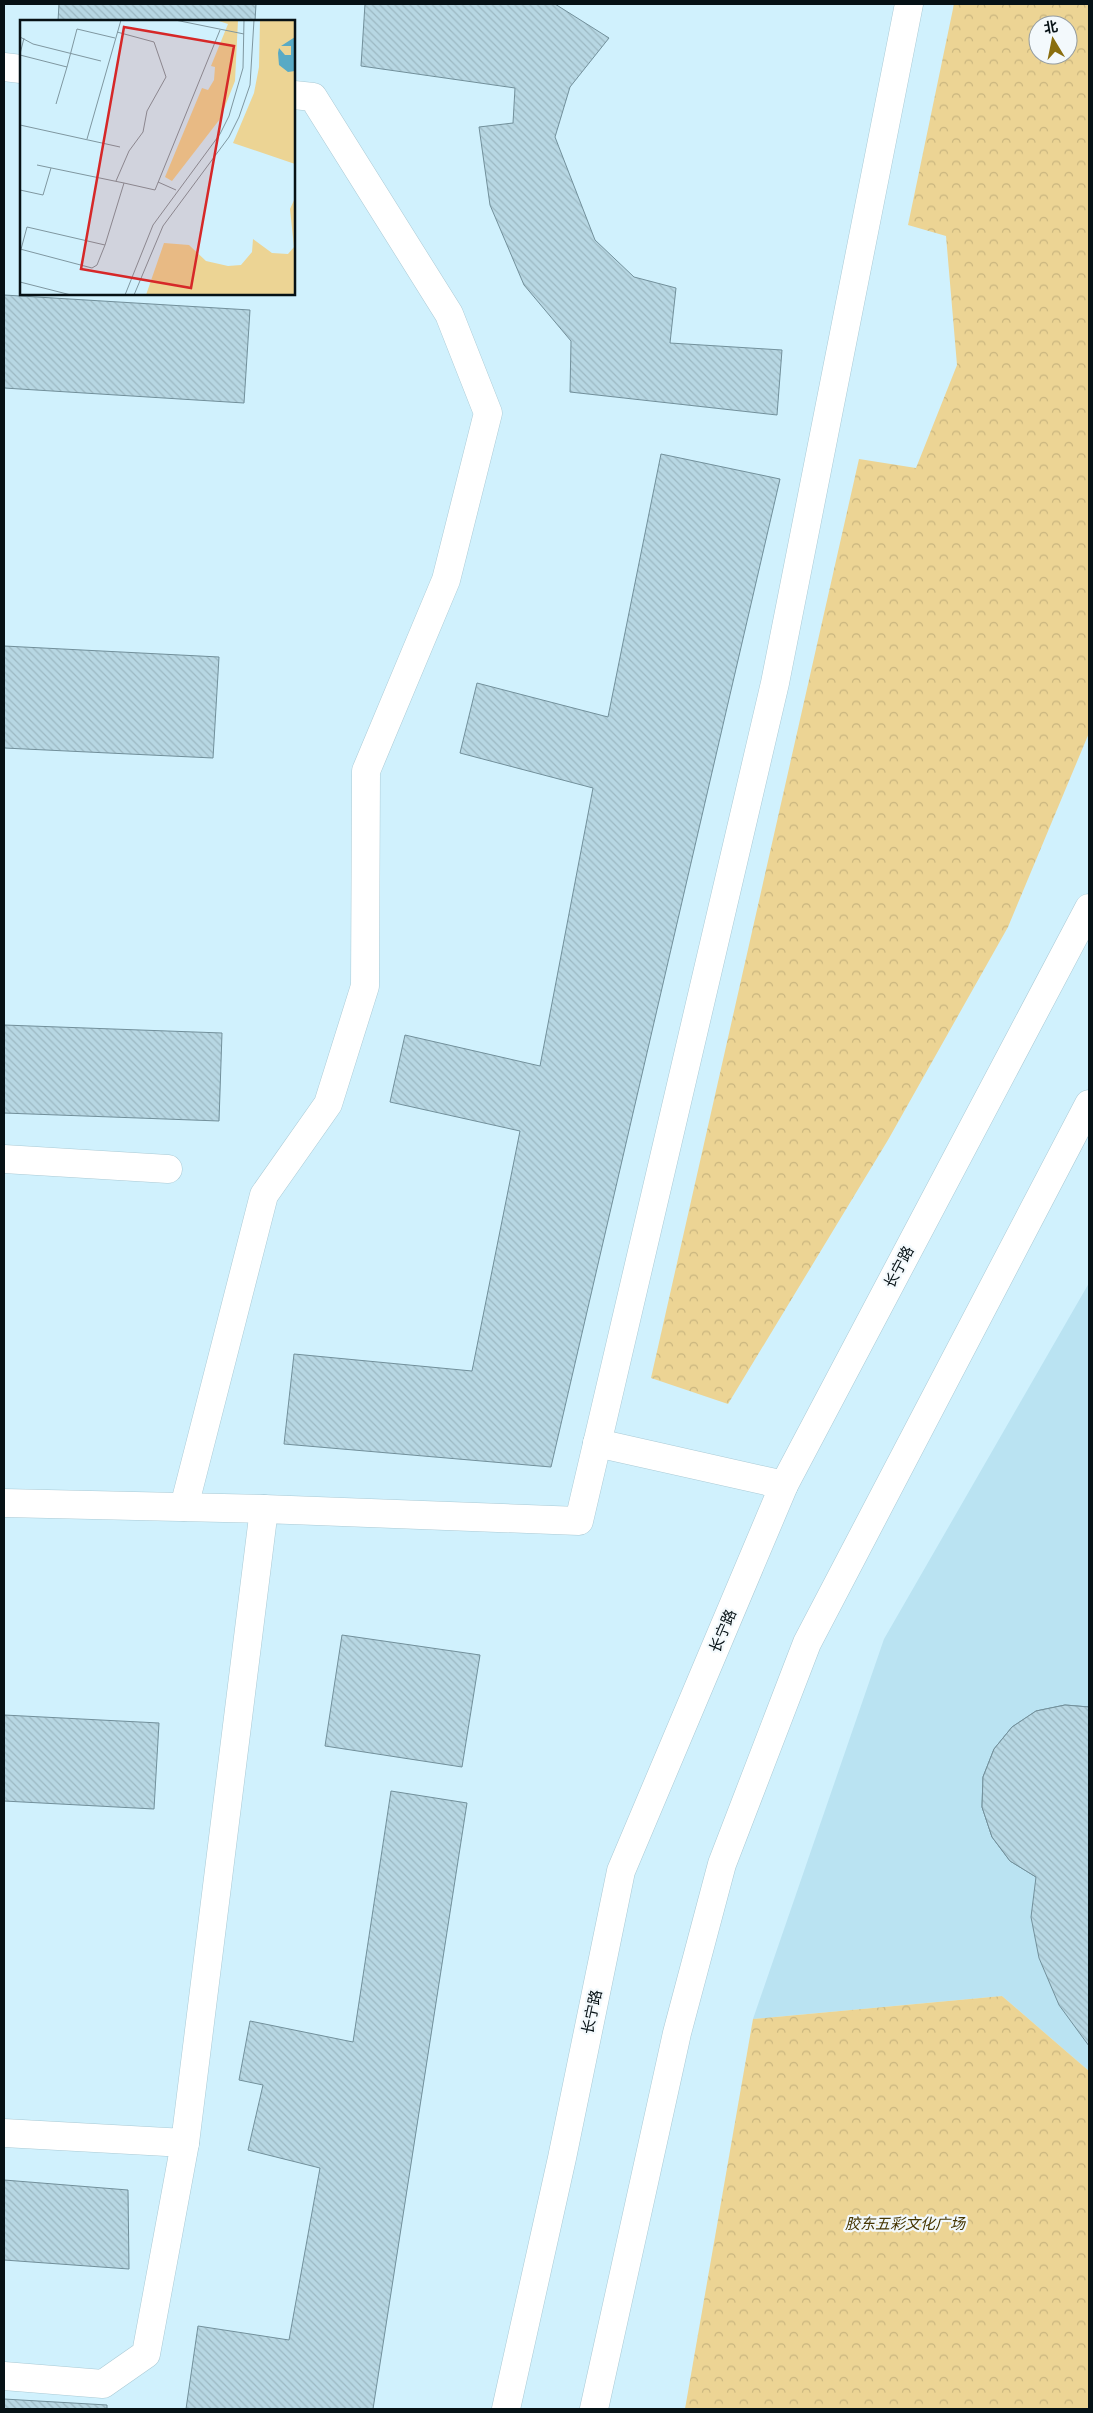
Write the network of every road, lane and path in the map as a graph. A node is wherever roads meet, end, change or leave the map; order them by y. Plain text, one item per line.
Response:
1 (909, 4) edge
2 (4, 67) edge
3 (20, 69) edge
4 (295, 95) edge
5 (1089, 908) edge
6 (1089, 1104) edge
7 (4, 1159) edge
8 (168, 1169) dead end
9 (597, 1443) junction
10 (784, 1485) junction
11 (4, 1503) edge
12 (184, 1507) junction
13 (264, 1509) junction
14 (4, 2133) edge
15 (185, 2143) junction
16 (4, 2376) edge
17 (513, 2378) junction
18 (593, 2402) edge
19 (506, 2409) edge
20 (512, 2409) edge

1 - 9 street
2 - 3 street
4 - 12 street
5 - 10 street, 长宁路
6 - 18 street
7 - 8 street
9 - 10 street
9 - 13 street
10 - 17 street, 长宁路
11 - 12 street
12 - 13 street
13 - 15 street
14 - 15 street
15 - 16 street
17 - 19 street, 长宁路
17 - 20 street

